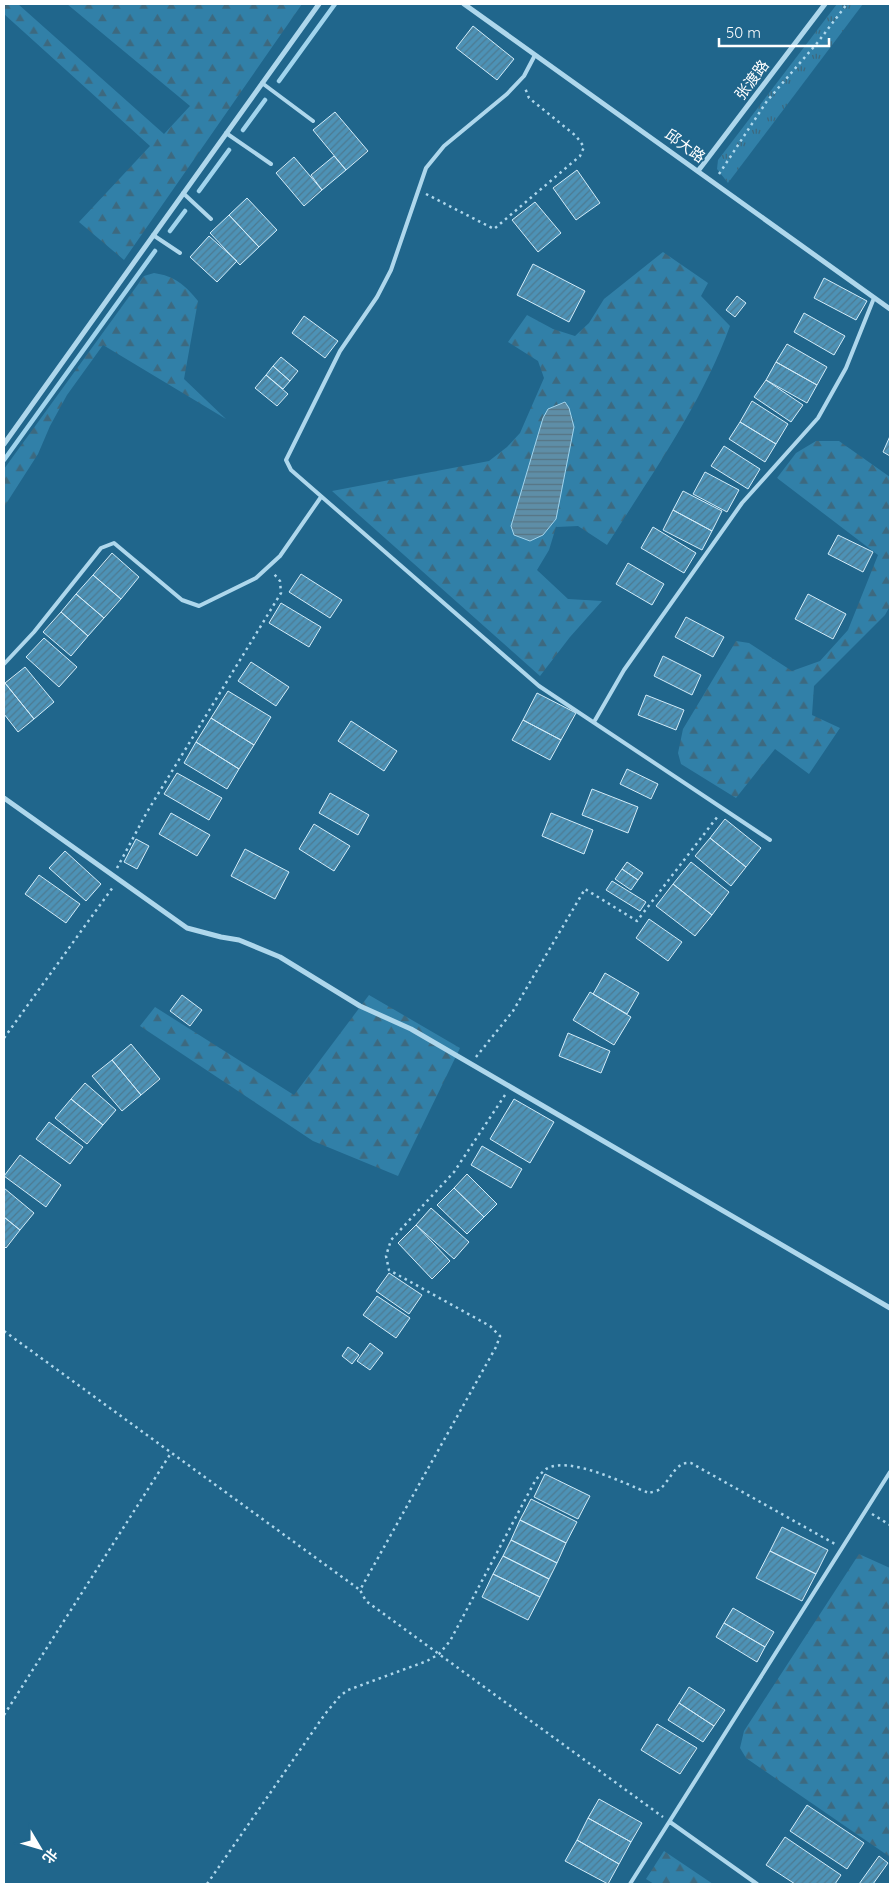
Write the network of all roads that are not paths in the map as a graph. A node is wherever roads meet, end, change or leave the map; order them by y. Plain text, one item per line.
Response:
1 (319, 4) edge
2 (464, 4) edge
3 (825, 4) edge
4 (535, 55) junction
5 (262, 83) junction
6 (313, 121) dead end
7 (226, 133) junction
8 (271, 164) dead end
9 (698, 171) junction
10 (184, 193) junction
11 (211, 219) dead end
12 (153, 235) junction
13 (180, 254) dead end
14 (874, 298) junction
15 (890, 310) edge
16 (4, 444) edge
17 (321, 497) junction
18 (4, 664) edge
19 (594, 722) junction
20 (4, 798) edge
21 (770, 840) dead end
22 (890, 1308) edge
23 (890, 1472) edge
24 (670, 1822) junction
25 (630, 1884) edge
26 (757, 1884) edge

1 - 5 street
2 - 4 street, 邱大路
3 - 9 street, 张渡路
4 - 9 street, 邱大路
4 - 17 lane
5 - 6 lane
5 - 7 street
7 - 8 lane
7 - 10 street
9 - 14 street, 邱大路
10 - 11 lane
10 - 12 street
12 - 13 lane
12 - 16 street
14 - 15 street, 邱大路
14 - 19 lane
17 - 18 lane
17 - 19 lane
19 - 21 lane
20 - 22 street
23 - 24 lane
24 - 25 lane
24 - 26 lane

